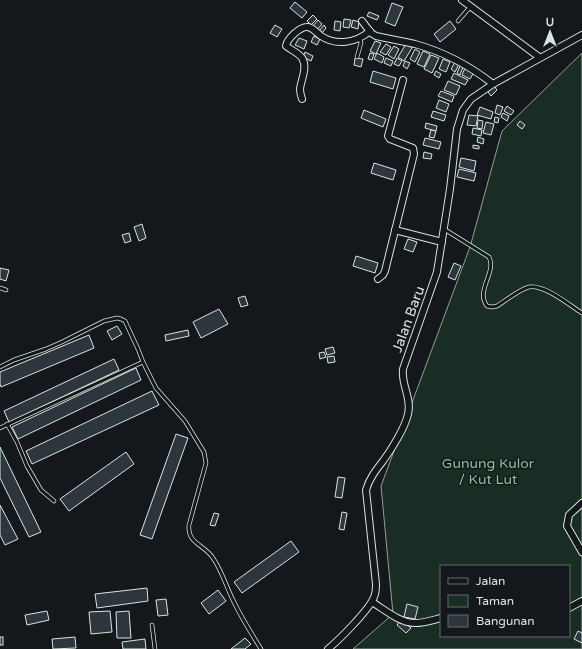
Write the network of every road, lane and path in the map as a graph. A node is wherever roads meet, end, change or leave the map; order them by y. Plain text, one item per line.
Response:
1 (462, 0) edge
2 (471, 6) junction
3 (362, 21) dead end
4 (458, 21) dead end
5 (370, 31) junction
6 (582, 35) edge
7 (360, 38) junction
8 (357, 57) dead end
9 (539, 58) junction
10 (403, 80) dead end
11 (493, 84) junction
12 (302, 99) dead end
13 (444, 229) junction
14 (395, 230) junction
15 (442, 242) junction
16 (378, 279) dead end
17 (0, 288) edge
18 (6, 290) dead end
19 (582, 313) edge
20 (143, 362) junction
21 (0, 367) edge
22 (7, 424) junction
23 (0, 428) edge
24 (54, 500) dead end
25 (582, 503) edge
26 (582, 552) edge
27 (582, 601) edge
28 (372, 602) junction
29 (570, 607) edge
30 (440, 618) edge
31 (152, 625) dead end
32 (155, 649) edge
33 (261, 649) edge
34 (328, 649) edge

1 - 2 street
2 - 4 lane
2 - 9 street
3 - 5 street
5 - 7 street
5 - 11 street
6 - 9 street, Jalan Baru
7 - 8 lane
7 - 12 street
9 - 11 street, Jalan Baru
10 - 14 street
11 - 13 street, Jalan Baru
13 - 15 street, Jalan Baru
13 - 19 lane
14 - 15 street
14 - 16 street
15 - 28 street, Jalan Baru
17 - 18 lane
20 - 21 lane
20 - 22 lane
20 - 33 lane
22 - 23 lane
22 - 24 lane
25 - 26 street
27 - 29 street
28 - 30 street
28 - 34 street, Jalan Baru
31 - 32 lane

